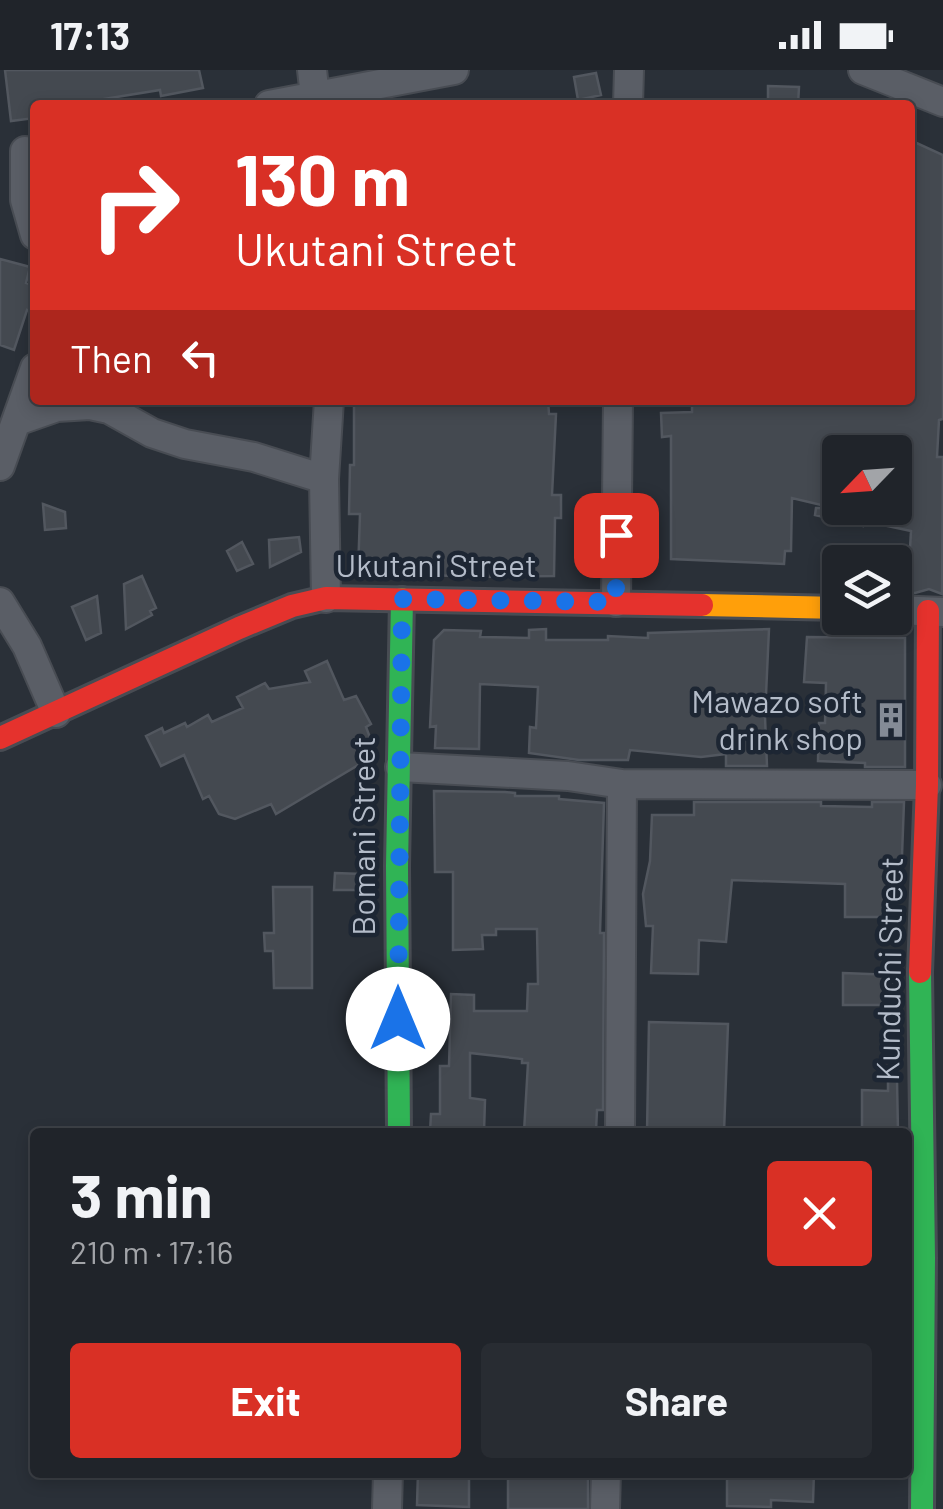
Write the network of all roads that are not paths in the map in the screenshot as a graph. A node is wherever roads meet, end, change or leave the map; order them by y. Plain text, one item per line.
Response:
1 (454, 70) edge
2 (628, 70) edge
3 (863, 70) edge
4 (315, 90) edge
5 (284, 100) edge
6 (628, 100) edge
7 (943, 102) edge
8 (20, 151) edge
9 (30, 217) edge
10 (30, 383) edge
11 (79, 405) edge
12 (93, 405) edge
13 (329, 405) edge
14 (618, 405) edge
15 (17, 421) junction
16 (0, 466) edge
17 (324, 479) junction
18 (326, 598) junction
19 (1, 599) edge
20 (402, 599) junction
21 (616, 602) junction
22 (822, 608) edge
23 (936, 612) edge
24 (56, 712) junction
25 (0, 738) edge
26 (400, 767) junction
27 (622, 784) junction
28 (927, 785) junction
29 (931, 1014) edge
30 (399, 1128) edge
31 (620, 1128) edge
32 (916, 1258) edge
33 (388, 1478) edge
34 (606, 1478) edge
35 (929, 1505) edge
36 (387, 1509) edge
37 (605, 1509) edge

1 - 4 street
2 - 6 street
3 - 7 street
4 - 5 street
8 - 9 street
10 - 15 street
11 - 15 street
12 - 17 street
13 - 17 street
14 - 21 street
15 - 16 street
17 - 18 street
18 - 20 street, Ukutani Street
18 - 24 street, Ukutani Street
19 - 24 street
20 - 21 street, Ukutani Street
20 - 26 street, Bomani Street
21 - 22 street, Ukutani Street
23 - 28 street, Kunduchi Street
24 - 25 street, Ukutani Street
26 - 27 street
26 - 30 street, Bomani Street
27 - 28 street
27 - 31 street
28 - 29 street, Kunduchi Street
29 - 32 street, Kunduchi Street
32 - 35 street, Kunduchi Street
33 - 36 street
34 - 37 street

